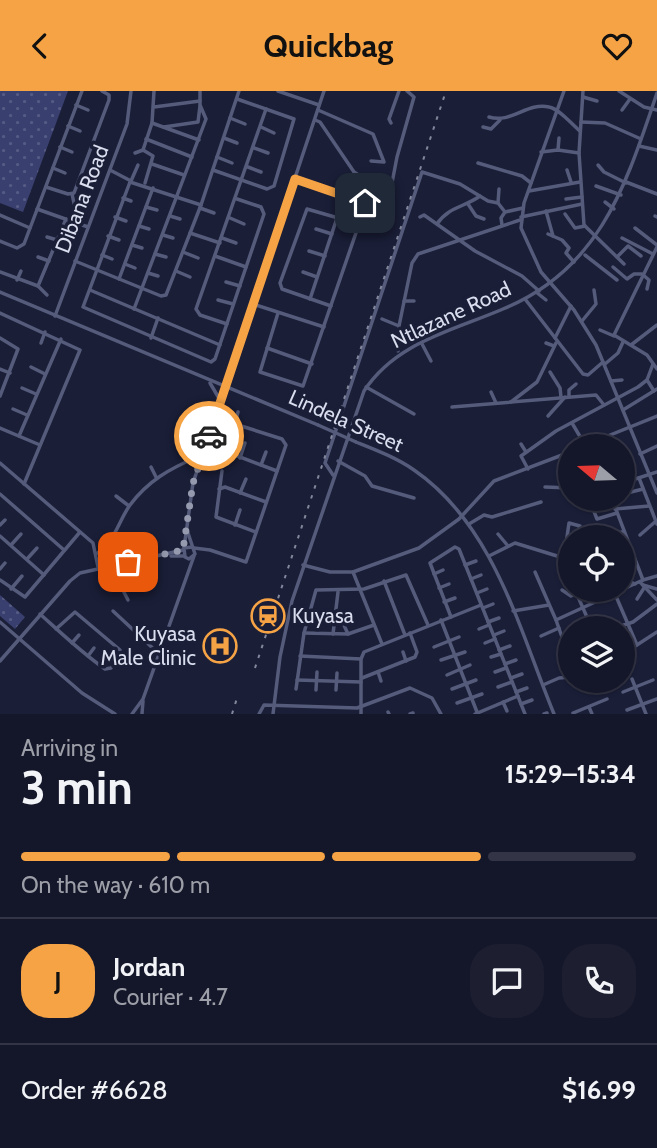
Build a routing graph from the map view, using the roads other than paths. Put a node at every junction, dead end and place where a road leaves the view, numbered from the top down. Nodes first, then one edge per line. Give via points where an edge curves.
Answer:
1 (82, 91) edge
2 (103, 91) edge
3 (131, 91) edge
4 (154, 91) edge
5 (200, 91) edge
6 (239, 91) edge
7 (278, 91) edge
8 (324, 91) edge
9 (399, 91) edge
10 (407, 91) edge
11 (564, 91) edge
12 (583, 91) edge
13 (619, 91) edge
14 (294, 94) edge
15 (657, 94) edge
16 (628, 95) edge
17 (583, 97) junction
18 (237, 99) junction
19 (597, 101) dead end
20 (200, 103) junction
21 (76, 105) junction
22 (154, 107) junction
23 (318, 108) junction
24 (266, 109) junction
25 (88, 110) dead end
26 (622, 110) dead end
27 (654, 110) edge
28 (557, 111) junction
29 (489, 117) dead end
30 (230, 118) junction
31 (314, 120) junction
32 (500, 120) junction
33 (581, 122) junction
34 (152, 123) junction
35 (391, 123) dead end
36 (245, 124) dead end
37 (68, 126) junction
38 (164, 127) junction
39 (261, 127) junction
40 (483, 127) dead end
41 (80, 131) dead end
42 (580, 131) junction
43 (274, 133) dead end
44 (224, 138) junction
45 (559, 138) dead end
46 (146, 139) junction
47 (199, 139) junction
48 (641, 139) junction
49 (237, 143) dead end
50 (639, 146) junction
51 (60, 147) junction
52 (254, 148) junction
53 (558, 149) junction
54 (143, 150) junction
55 (657, 150) edge
56 (72, 152) dead end
57 (541, 152) junction
58 (135, 153) dead end
59 (268, 153) dead end
60 (579, 153) junction
61 (192, 157) junction
62 (217, 157) junction
63 (371, 161) dead end
64 (232, 163) dead end
65 (478, 163) dead end
66 (152, 164) junction
67 (138, 165) dead end
68 (598, 165) dead end
69 (247, 167) junction
70 (53, 168) junction
71 (110, 170) junction
72 (213, 170) junction
73 (567, 170) dead end
74 (261, 172) dead end
75 (65, 173) dead end
76 (184, 175) junction
77 (295, 179) junction
78 (131, 181) junction
79 (243, 181) junction
80 (571, 182) junction
81 (580, 182) junction
82 (626, 182) junction
83 (531, 183) junction
84 (144, 184) junction
85 (596, 186) dead end
86 (46, 187) junction
87 (153, 188) junction
88 (499, 189) dead end
89 (528, 191) junction
90 (72, 194) junction
91 (657, 194) edge
92 (621, 195) junction
93 (177, 196) junction
94 (390, 196) junction
95 (480, 196) junction
96 (582, 197) junction
97 (123, 198) junction
98 (237, 199) junction
99 (566, 199) dead end
100 (131, 201) dead end
101 (605, 202) dead end
102 (498, 203) junction
103 (366, 204) junction
104 (468, 204) junction
105 (582, 204) junction
106 (146, 207) junction
107 (200, 207) junction
108 (75, 208) dead end
109 (523, 208) junction
110 (37, 209) junction
111 (614, 209) junction
112 (157, 210) dead end
113 (546, 211) junction
114 (505, 212) junction
115 (214, 213) dead end
116 (565, 214) dead end
117 (0, 215) edge
118 (170, 216) junction
119 (115, 217) junction
120 (338, 217) junction
121 (421, 217) dead end
122 (230, 218) junction
123 (520, 218) junction
124 (66, 219) junction
125 (180, 219) dead end
126 (484, 219) dead end
127 (126, 221) dead end
128 (244, 224) dead end
129 (359, 224) junction
130 (437, 224) junction
131 (502, 225) junction
132 (139, 226) junction
133 (585, 226) junction
134 (88, 227) junction
135 (30, 228) junction
136 (635, 228) dead end
137 (149, 229) dead end
138 (316, 229) dead end
139 (190, 233) junction
140 (163, 235) junction
141 (332, 235) junction
142 (108, 236) junction
143 (47, 237) dead end
144 (173, 238) dead end
145 (222, 238) junction
146 (595, 238) junction
147 (622, 238) dead end
148 (57, 240) junction
149 (119, 240) dead end
150 (457, 240) junction
151 (0, 241) edge
152 (220, 243) junction
153 (236, 243) dead end
154 (132, 245) junction
155 (657, 246) edge
156 (142, 249) dead end
157 (309, 251) dead end
158 (183, 252) junction
159 (155, 254) junction
160 (653, 254) junction
161 (102, 255) junction
162 (585, 255) dead end
163 (215, 256) junction
164 (325, 256) junction
165 (640, 256) dead end
166 (38, 257) dead end
167 (166, 257) dead end
168 (617, 257) junction
169 (198, 258) dead end
170 (111, 259) dead end
171 (49, 261) junction
172 (75, 261) junction
173 (574, 262) junction
174 (125, 264) junction
175 (624, 264) dead end
176 (246, 267) junction
177 (613, 267) dead end
178 (135, 268) dead end
179 (97, 270) junction
180 (21, 271) dead end
181 (176, 271) junction
182 (0, 272) edge
183 (303, 272) dead end
184 (148, 273) junction
185 (642, 274) junction
186 (158, 277) dead end
187 (190, 277) dead end
188 (318, 277) junction
189 (17, 279) junction
190 (119, 279) junction
191 (617, 280) dead end
192 (226, 282) dead end
193 (549, 283) junction
194 (38, 286) junction
195 (240, 286) junction
196 (142, 289) junction
197 (647, 289) dead end
198 (89, 290) junction
199 (594, 290) dead end
200 (0, 292) edge
201 (537, 292) junction
202 (47, 295) dead end
203 (310, 299) junction
204 (525, 299) junction
205 (218, 300) dead end
206 (546, 300) dead end
207 (397, 301) dead end
208 (414, 301) dead end
209 (404, 302) junction
210 (253, 304) junction
211 (233, 305) junction
212 (331, 306) junction
213 (570, 306) junction
214 (134, 309) junction
215 (0, 313) edge
216 (278, 313) junction
217 (55, 316) junction
218 (158, 319) junction
219 (382, 319) dead end
220 (581, 321) junction
221 (227, 324) junction
222 (657, 325) edge
223 (400, 326) junction
224 (324, 328) junction
225 (600, 330) dead end
226 (45, 332) junction
227 (614, 336) junction
228 (0, 338) edge
229 (150, 338) junction
230 (61, 339) junction
231 (421, 342) junction
232 (555, 342) junction
233 (624, 342) junction
234 (41, 343) dead end
235 (546, 343) dead end
236 (220, 345) junction
237 (631, 345) junction
238 (267, 348) junction
239 (398, 351) dead end
240 (431, 361) dead end
241 (604, 363) junction
242 (312, 364) junction
243 (653, 364) junction
244 (31, 367) dead end
245 (0, 369) edge
246 (657, 369) edge
247 (550, 372) dead end
248 (10, 373) junction
249 (46, 374) junction
250 (622, 380) dead end
251 (646, 380) junction
252 (208, 381) junction
253 (611, 381) junction
254 (576, 384) dead end
255 (366, 387) junction
256 (22, 388) dead end
257 (225, 388) junction
258 (655, 390) edge
259 (491, 392) dead end
260 (0, 395) edge
261 (37, 395) junction
262 (565, 397) junction
263 (618, 399) junction
264 (220, 402) junction
265 (496, 403) junction
266 (510, 403) junction
267 (604, 405) junction
268 (452, 407) dead end
269 (13, 409) dead end
270 (622, 410) junction
271 (238, 412) dead end
272 (414, 414) dead end
273 (28, 416) junction
274 (548, 416) dead end
275 (657, 416) edge
276 (572, 423) junction
277 (235, 424) junction
278 (630, 427) junction
279 (0, 428) edge
280 (580, 434) edge
281 (613, 434) edge
282 (19, 436) junction
283 (245, 443) dead end
284 (521, 444) dead end
285 (40, 445) junction
286 (657, 446) edge
287 (265, 452) dead end
288 (526, 452) junction
289 (640, 454) junction
290 (197, 457) dead end
291 (558, 457) edge
292 (240, 458) junction
293 (338, 461) junction
294 (0, 463) edge
295 (261, 465) junction
296 (152, 467) dead end
297 (528, 469) junction
298 (222, 471) dead end
299 (277, 471) junction
300 (657, 472) edge
301 (333, 475) junction
302 (650, 475) junction
303 (156, 477) junction
304 (639, 478) junction
305 (246, 479) dead end
306 (635, 479) edge
307 (23, 484) junction
308 (545, 487) dead end
309 (558, 488) edge
310 (643, 489) junction
311 (218, 490) junction
312 (635, 491) edge
313 (240, 493) junction
314 (657, 493) edge
315 (0, 494) edge
316 (116, 496) dead end
317 (414, 498) dead end
318 (266, 502) junction
319 (541, 502) dead end
320 (129, 506) junction
321 (649, 506) junction
322 (635, 508) edge
323 (240, 510) dead end
324 (594, 511) edge
325 (616, 511) joint
326 (462, 516) junction
327 (5, 520) dead end
328 (656, 522) edge
329 (468, 524) junction
330 (0, 525) edge
331 (235, 525) junction
332 (620, 525) edge
333 (187, 528) junction
334 (80, 532) junction
335 (256, 532) junction
336 (21, 534) dead end
337 (498, 534) dead end
338 (640, 535) dead end
339 (0, 536) edge
340 (11, 545) junction
341 (508, 546) junction
342 (193, 547) junction
343 (37, 548) dead end
344 (183, 549) junction
345 (65, 550) junction
346 (203, 550) junction
347 (96, 554) junction
348 (169, 555) junction
349 (194, 555) junction
350 (489, 556) junction
351 (558, 556) edge
352 (184, 557) junction
353 (27, 559) junction
354 (475, 561) dead end
355 (635, 562) edge
356 (5, 563) dead end
357 (110, 565) junction
358 (303, 565) junction
359 (465, 565) junction
360 (98, 567) junction
361 (0, 569) edge
362 (443, 570) dead end
363 (353, 572) junction
364 (536, 572) dead end
365 (185, 573) junction
366 (434, 574) junction
367 (44, 575) junction
368 (481, 575) dead end
369 (22, 576) dead end
370 (657, 576) edge
371 (471, 579) junction
372 (0, 580) edge
373 (384, 581) junction
374 (635, 582) edge
375 (449, 584) dead end
376 (641, 584) junction
377 (635, 586) edge
378 (439, 588) junction
379 (11, 589) junction
380 (487, 589) dead end
381 (657, 589) edge
382 (360, 590) junction
383 (338, 591) junction
384 (477, 593) junction
385 (455, 598) dead end
386 (637, 599) dead end
387 (128, 600) dead end
388 (444, 602) junction
389 (579, 602) edge
390 (599, 602) edge
391 (657, 602) edge
392 (493, 604) dead end
393 (549, 605) junction
394 (482, 606) junction
395 (583, 610) junction
396 (114, 611) dead end
397 (513, 611) junction
398 (40, 614) junction
399 (587, 616) edge
400 (335, 617) junction
401 (450, 617) junction
402 (499, 618) dead end
403 (635, 618) edge
404 (556, 620) junction
405 (441, 621) junction
406 (0, 622) edge
407 (489, 623) junction
408 (374, 625) junction
409 (428, 625) junction
410 (558, 625) edge
411 (558, 628) edge
412 (56, 629) junction
413 (479, 629) dead end
414 (504, 631) dead end
415 (657, 632) edge
416 (304, 633) junction
417 (333, 634) junction
418 (348, 634) junction
419 (407, 634) junction
420 (79, 635) dead end
421 (541, 636) dead end
422 (459, 637) dead end
423 (494, 637) junction
424 (19, 638) junction
425 (449, 641) junction
426 (635, 641) edge
427 (72, 643) junction
428 (485, 643) dead end
429 (382, 644) junction
430 (637, 645) joint
431 (510, 646) dead end
432 (435, 647) dead end
433 (94, 648) dead end
434 (322, 648) dead end
435 (342, 649) dead end
436 (403, 652) dead end
437 (465, 652) dead end
438 (500, 652) junction
439 (158, 653) junction
440 (454, 655) junction
441 (88, 656) junction
442 (300, 656) junction
443 (491, 657) dead end
444 (321, 658) junction
445 (342, 658) junction
446 (361, 659) junction
447 (441, 660) dead end
448 (516, 660) dead end
449 (0, 661) edge
450 (406, 661) junction
451 (470, 665) dead end
452 (506, 666) junction
453 (460, 670) junction
454 (378, 672) junction
455 (495, 672) dead end
456 (317, 673) dead end
457 (337, 673) dead end
458 (522, 674) dead end
459 (447, 675) dead end
460 (558, 678) edge
461 (296, 680) junction
462 (362, 680) junction
463 (476, 680) dead end
464 (512, 680) junction
465 (653, 680) dead end
466 (316, 681) junction
467 (381, 681) dead end
468 (337, 682) junction
469 (466, 684) junction
470 (543, 685) junction
471 (498, 687) dead end
472 (635, 687) joint
473 (527, 688) dead end
474 (296, 689) dead end
475 (452, 689) dead end
476 (316, 690) dead end
477 (336, 690) dead end
478 (482, 694) dead end
479 (517, 694) junction
480 (472, 698) junction
481 (143, 699) junction
482 (607, 699) dead end
483 (657, 699) edge
484 (532, 700) dead end
485 (503, 702) junction
486 (457, 703) dead end
487 (521, 704) junction
488 (642, 704) junction
489 (274, 705) junction
490 (361, 706) junction
491 (589, 706) junction
492 (489, 708) junction
493 (627, 710) dead end
494 (507, 711) dead end
495 (260, 712) edge
496 (133, 713) edge
497 (476, 713) edge
498 (573, 713) edge
499 (116, 714) edge
500 (141, 714) edge
501 (273, 714) edge
502 (361, 714) edge
503 (441, 714) edge
504 (491, 714) edge
505 (525, 714) edge
506 (554, 714) edge
507 (592, 714) edge
508 (646, 714) edge

1 - 21 street
2 - 90 street via 109,100
3 - 71 street, Dibana Road via 127,124
4 - 22 street
5 - 20 street
6 - 18 street
7 - 14 street
8 - 23 street
9 - 35 street
10 - 94 street via 414,97
11 - 28 street
12 - 17 street
13 - 16 street
14 - 23 street
15 - 27 street, Ntlazane Road
16 - 26 street
16 - 27 street
17 - 19 street
17 - 33 street
18 - 24 street
18 - 30 street
20 - 22 street
20 - 38 street via 198,122
20 - 47 street via 206,117
21 - 25 street
21 - 37 street
22 - 34 street
23 - 31 street
23 - 63 street via 373,134 384,162
24 - 39 street
24 - 79 street via 294,120 282,160 271,188
27 - 48 street, Ntlazane Road
28 - 32 street via 546,106
28 - 42 street
28 - 57 street
29 - 32 street
30 - 36 street
30 - 44 street
31 - 77 street
31 - 94 street via 320,122 354,172
32 - 40 street via 491,129
33 - 42 street
33 - 48 street via 605,123
34 - 38 street
34 - 46 street
37 - 41 street
37 - 51 street
38 - 47 street
39 - 43 street
39 - 52 street
42 - 60 street
44 - 49 street
44 - 62 street
45 - 53 street
46 - 54 street
46 - 61 street
47 - 61 street
48 - 50 street, Ntlazane Road
50 - 55 street
50 - 82 street, Ntlazane Road
51 - 56 street
51 - 70 street
52 - 59 street
52 - 69 street
53 - 57 street
53 - 60 street
54 - 58 street
54 - 66 street via 153,156
57 - 83 street
60 - 81 street
61 - 76 street
62 - 64 street
62 - 72 street
65 - 83 street
66 - 76 street
66 - 84 street
67 - 78 street
68 - 82 street
69 - 74 street
69 - 79 street
70 - 75 street
70 - 86 street
71 - 78 street
71 - 134 street, Dibana Road
72 - 79 street
72 - 107 street
73 - 80 street
76 - 93 street
77 - 103 street
77 - 210 street
78 - 84 street
78 - 97 street
79 - 98 street
80 - 81 street
80 - 89 street
81 - 96 street
82 - 91 street
82 - 92 street, Ntlazane Road
83 - 89 street
84 - 87 street
85 - 92 street
86 - 90 street
86 - 110 street
87 - 93 street
87 - 106 street
88 - 102 street
89 - 109 street
90 - 108 street
92 - 111 street, Ntlazane Road
93 - 107 street
93 - 118 street
94 - 103 street via 387,209
95 - 102 street
95 - 104 street
95 - 301 street via 422,172 326,463
96 - 99 street
96 - 105 street
97 - 100 street
97 - 119 street
98 - 122 street
98 - 176 street via 264,211
101 - 111 street
102 - 114 street
103 - 129 street
104 - 126 street
104 - 130 street via 447,211
105 - 113 street
105 - 133 street
106 - 112 street
106 - 132 street
107 - 115 street
107 - 139 street
109 - 114 street
109 - 123 street
110 - 124 street
110 - 135 street
111 - 146 street, Ntlazane Road
113 - 123 street
113 - 173 street via 551,235 566,243 566,253
114 - 131 street
116 - 133 street via 575,228
117 - 135 street
118 - 125 street
118 - 140 street
119 - 127 street
119 - 142 street
120 - 129 street
120 - 141 street
120 - 203 street via 304,211 279,285
121 - 130 street
122 - 128 street
122 - 145 street
123 - 131 street
123 - 193 street via 532,255
124 - 134 street
124 - 148 street
129 - 212 street
130 - 150 street
131 - 150 street
132 - 137 street
132 - 154 street
133 - 146 street
134 - 172 street, Dibana Road
135 - 151 street via 21,248
136 - 155 street
138 - 141 street
139 - 152 street
139 - 158 street
140 - 144 street
140 - 159 street
141 - 164 street
142 - 149 street
142 - 161 street
143 - 148 street
145 - 152 street
145 - 153 street
146 - 168 street
146 - 173 street, Ntlazane Road
147 - 160 street
148 - 171 street
150 - 201 street via 514,270
150 - 209 street via 414,257
152 - 163 street
154 - 156 street
154 - 174 street
155 - 160 street
157 - 164 street
158 - 169 street
158 - 181 street
159 - 167 street
159 - 184 street
160 - 185 street
161 - 170 street
161 - 179 street
162 - 191 street
163 - 176 street
163 - 221 street via 196,311
164 - 188 street
165 - 168 street via 627,247
166 - 171 street
168 - 175 street
171 - 194 street
172 - 179 street
172 - 217 street, Dibana Road
173 - 193 street, Ntlazane Road
174 - 178 street
174 - 190 street
176 - 195 street
177 - 185 street via 627,279
179 - 190 street
179 - 198 street
180 - 189 street
181 - 187 street
181 - 196 street via 164,296
182 - 189 street
183 - 188 street
184 - 186 street
184 - 196 street
185 - 197 street via 649,280
185 - 227 street
188 - 203 street
189 - 194 street
190 - 196 street
192 - 195 street
193 - 201 street, Ntlazane Road
193 - 213 street
194 - 202 street
195 - 211 street
196 - 214 street
198 - 214 street
198 - 229 street via 86,310
199 - 220 street via 596,304
200 - 217 street, Lindela Street
201 - 204 street, Ntlazane Road
201 - 206 street
203 - 212 street
204 - 231 street, Ntlazane Road
204 - 232 street
205 - 211 street
207 - 209 street
208 - 209 street
209 - 223 street
210 - 216 street
210 - 257 street
211 - 221 street
212 - 224 street
213 - 220 street
213 - 232 street
214 - 218 street
215 - 226 street
216 - 224 street
216 - 238 street
217 - 252 street, Lindela Street
218 - 229 street
218 - 236 street
219 - 223 street
220 - 241 street
221 - 236 street
222 - 237 street
223 - 239 street
224 - 242 street
225 - 227 street
226 - 230 street
226 - 234 street
227 - 233 street
228 - 248 street via 18,349
229 - 236 street via 209,362 214,361
230 - 249 street
230 - 285 street via 78,346 80,352
231 - 240 street
231 - 255 street, Ntlazane Road via 392,358
232 - 235 street
232 - 241 street via 585,375
232 - 266 street via 537,382
233 - 237 street
233 - 241 street
237 - 243 street
238 - 242 street
238 - 242 street via 259,370 262,375 299,387
241 - 253 street
243 - 246 street
243 - 251 street
244 - 249 street
245 - 248 street
247 - 262 street
248 - 260 street
249 - 261 street
250 - 253 street
251 - 258 street
251 - 263 street
252 - 257 street, Lindela Street
252 - 264 street
253 - 263 street
254 - 262 street
255 - 272 street
255 - 293 street, Ntlazane Road
256 - 261 street
257 - 264 street
257 - 326 street, Lindela Street, bridge via 416,471
258 - 270 street
259 - 265 street
261 - 273 street
262 - 266 street
262 - 267 street via 597,395
262 - 274 street
263 - 267 street
263 - 270 street
264 - 333 street via 193,483
265 - 266 street
265 - 268 street
267 - 276 street
269 - 273 street
270 - 278 street
271 - 277 street
273 - 282 street
275 - 278 street
276 - 280 street
276 - 288 street
277 - 292 street via 227,452
277 - 299 street via 285,440
278 - 281 street
278 - 289 street
279 - 282 street
282 - 285 street
283 - 292 street
284 - 288 street
285 - 307 street
286 - 289 street
287 - 295 street
288 - 297 street via 521,456
289 - 302 street
290 - 303 street
291 - 297 street
292 - 295 street
293 - 301 street, Ntlazane Road
293 - 317 street via 365,476 372,486
294 - 307 street
295 - 299 street
296 - 303 street
297 - 326 street via 491,483
298 - 311 street
299 - 318 street
300 - 302 street
301 - 358 street, Ntlazane Road
302 - 304 street
302 - 314 street
303 - 320 street
304 - 306 street
304 - 310 street
305 - 313 street
307 - 334 street
308 - 309 street
310 - 312 street
310 - 321 street
311 - 313 street
311 - 331 street via 216,517
313 - 318 street
315 - 345 street
316 - 320 street
318 - 335 street
319 - 329 street via 492,517 484,515
320 - 347 street via 108,545
321 - 322 street
321 - 328 street
323 - 331 street
324 - 325 street via 597,519
325 - 332 street
326 - 329 street, Lindela Street
326 - 363 street via 429,543
327 - 330 street
328 - 338 street
329 - 350 street, Lindela Street
331 - 335 street
333 - 342 street
333 - 344 street
334 - 345 street
334 - 347 street via 93,543
335 - 346 street via 246,562
336 - 340 street
337 - 341 street
339 - 340 street
340 - 353 street
341 - 350 street
341 - 351 street via 515,543
342 - 344 street
342 - 346 street
342 - 349 street
343 - 353 street
344 - 348 street
344 - 352 street
345 - 367 street
346 - 349 street
347 - 360 street
348 - 352 street
348 - 357 street
349 - 352 street
349 - 365 street
350 - 397 street, Lindela Street
352 - 365 street
353 - 367 street
354 - 359 street
355 - 376 street
356 - 361 street
357 - 360 street
357 - 387 street
358 - 363 street
358 - 489 street, Ntlazane Road via 283,641
359 - 366 street via 459,549 452,547 430,561
359 - 371 street
360 - 398 street via 69,581
362 - 366 street
363 - 382 street
364 - 393 street
365 - 439 street
366 - 378 street
367 - 379 street via 24,597
368 - 371 street
369 - 379 street
370 - 376 street
371 - 384 street
372 - 379 street
373 - 382 street
373 - 409 street via 407,575
373 - 419 street
374 - 376 street
375 - 378 street
376 - 377 street
376 - 381 street
376 - 386 street
376 - 391 street
378 - 388 street
380 - 384 street
382 - 383 street
382 - 408 street
383 - 400 street
383 - 416 street via 316,590
384 - 394 street
385 - 388 street
388 - 401 street
389 - 395 street
390 - 395 street
391 - 403 street
392 - 394 street
393 - 397 street
393 - 404 street
394 - 401 street
394 - 407 street
395 - 399 street
395 - 404 street
396 - 439 street
397 - 470 street, Lindela Street
398 - 412 street
398 - 424 street
400 - 417 street
400 - 418 street
401 - 405 street
402 - 407 street
404 - 410 street
405 - 409 street
405 - 425 street
406 - 424 street
407 - 413 street
407 - 423 street
408 - 418 street
408 - 429 street
409 - 419 street
411 - 421 street
412 - 427 street
412 - 441 street via 75,612 122,653 106,670
414 - 423 street
415 - 430 street
416 - 417 street
416 - 442 street
417 - 418 street
419 - 429 street
419 - 450 street via 417,653
420 - 427 street
422 - 425 street
423 - 428 street
423 - 438 street
424 - 449 street
424 - 499 street via 82,693
425 - 432 street
425 - 440 street
426 - 430 street
427 - 441 street
429 - 446 street via 364,652
431 - 438 street
433 - 441 street
434 - 444 street
435 - 445 street
436 - 450 street
437 - 440 street
438 - 443 street
438 - 452 street
439 - 481 street
440 - 447 street
440 - 453 street
442 - 444 street
442 - 461 street
444 - 445 street
445 - 446 street
446 - 462 street
448 - 452 street
450 - 454 street
451 - 453 street
452 - 455 street
452 - 464 street
453 - 459 street
453 - 469 street
454 - 462 street
454 - 467 street
456 - 466 street
457 - 468 street
458 - 464 street
460 - 470 street
461 - 466 street
461 - 474 street
462 - 468 street
462 - 490 street
463 - 469 street
464 - 471 street
464 - 479 street
465 - 472 street
466 - 468 street
466 - 476 street
468 - 477 street
469 - 475 street
469 - 480 street
470 - 506 street, Lindela Street
472 - 488 street
473 - 479 street
478 - 480 street
479 - 485 street
479 - 487 street
480 - 486 street
480 - 497 street
481 - 496 street
481 - 500 street
482 - 491 street
483 - 488 street
484 - 487 street
485 - 492 street
485 - 494 street
487 - 505 street
488 - 493 street
488 - 508 street
489 - 490 street
489 - 495 street via 263,705
489 - 501 street, Ntlazane Road
490 - 502 street
490 - 503 street via 410,688 432,698
491 - 498 street
491 - 507 street
492 - 497 street
492 - 504 street
496 - 500 street

